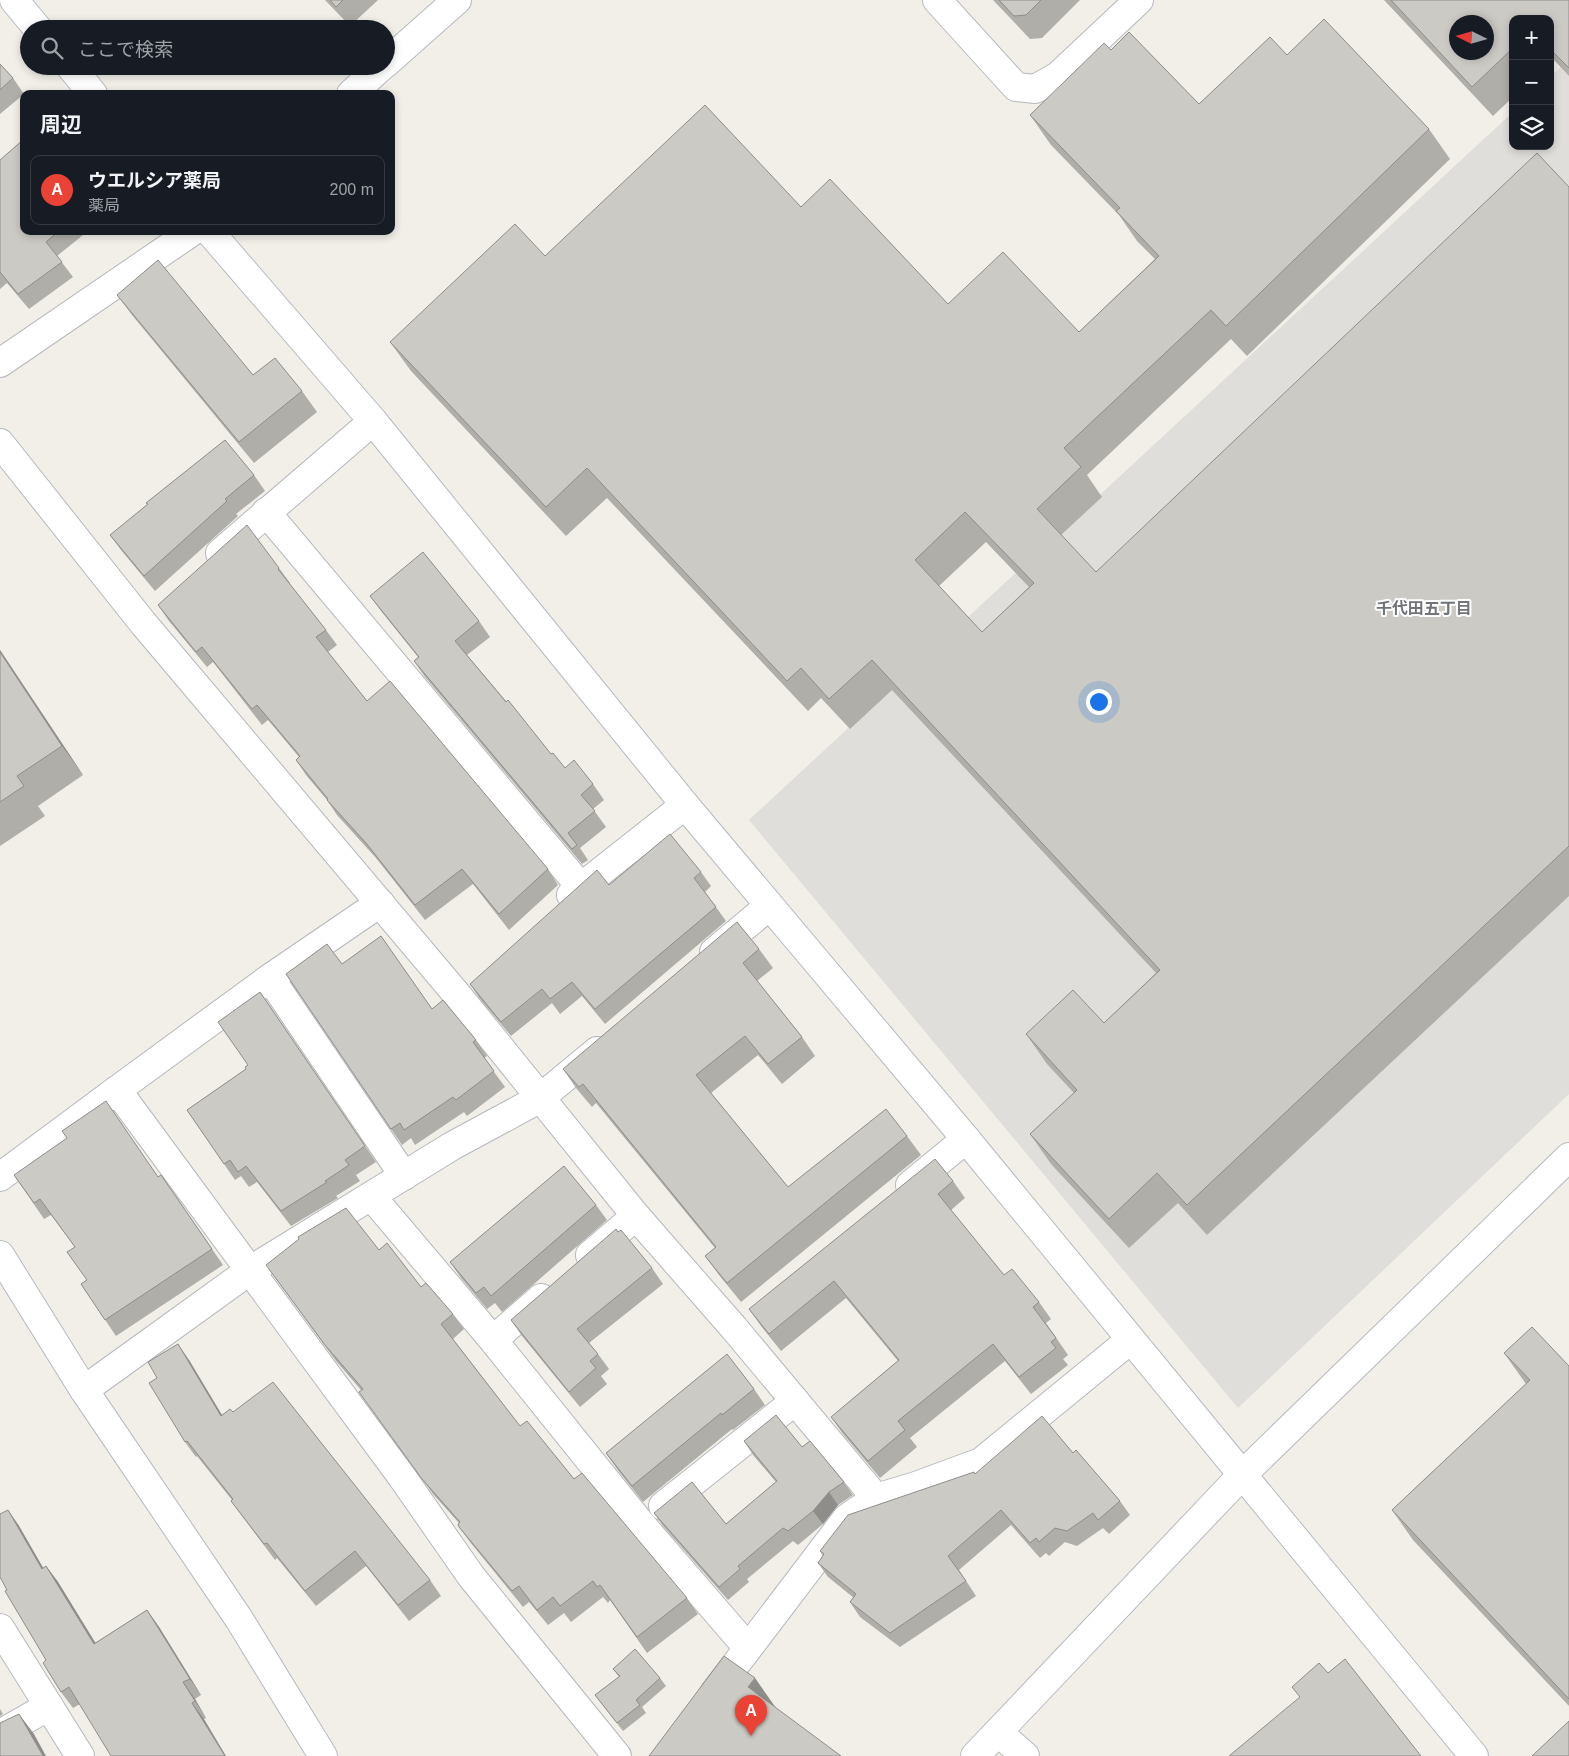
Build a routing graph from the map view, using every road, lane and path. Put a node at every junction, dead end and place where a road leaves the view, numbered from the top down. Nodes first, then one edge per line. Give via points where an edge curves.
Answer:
1 (14, 0) edge
2 (457, 0) edge
3 (937, 0) edge
4 (1139, 0) edge
5 (31, 20) edge
6 (395, 55) edge
7 (77, 75) edge
8 (372, 75) edge
9 (90, 90) edge
10 (355, 90) edge
11 (187, 235) edge
12 (212, 235) edge
13 (0, 363) edge
14 (373, 421) junction
15 (0, 443) edge
16 (266, 512) junction
17 (201, 570) edge
18 (164, 603) edge
19 (143, 623) junction
20 (685, 805) junction
21 (580, 886) junction
22 (380, 903) junction
23 (769, 906) junction
24 (552, 912) edge
25 (692, 970) edge
26 (480, 977) edge
27 (270, 978) junction
28 (459, 997) junction
29 (616, 1034) edge
30 (117, 1090) junction
31 (539, 1099) junction
32 (966, 1139) junction
33 (1569, 1157) edge
34 (404, 1176) junction
35 (0, 1177) edge
36 (372, 1197) junction
37 (889, 1202) edge
38 (636, 1216) junction
39 (0, 1255) edge
40 (249, 1271) junction
41 (757, 1309) edge
42 (734, 1328) junction
43 (493, 1340) junction
44 (1130, 1340) junction
45 (84, 1390) junction
46 (795, 1400) junction
47 (1241, 1476) junction
48 (876, 1498) junction
49 (640, 1524) junction
50 (0, 1628) edge
51 (748, 1648) junction
52 (49, 1706) junction
53 (701, 1710) edge
54 (998, 1732) junction
55 (0, 1734) edge
56 (80, 1756) edge
57 (323, 1756) edge
58 (616, 1756) edge
59 (975, 1756) edge
60 (1025, 1756) edge
61 (1474, 1756) edge

1 - 5 street
2 - 6 street
3 - 4 street via 1016,87 1035,89 1058,76
7 - 9 street
8 - 10 street
11 - 13 street
12 - 14 street
14 - 16 street
14 - 20 street
15 - 19 street
16 - 17 street
16 - 21 street
18 - 19 street
19 - 22 street
20 - 21 street
20 - 23 street
21 - 24 street
22 - 27 street
22 - 28 street
23 - 25 street
23 - 32 street
26 - 28 street
27 - 30 street
27 - 34 street
28 - 31 street
29 - 31 street
30 - 35 street
30 - 40 street
31 - 34 street
31 - 38 street
32 - 37 street
32 - 44 street
33 - 47 street
34 - 36 street
36 - 40 street
36 - 43 street
38 - 42 street
38 - 43 street
39 - 45 street
40 - 45 street
40 - 58 street via 471,1576
41 - 42 street
42 - 46 street
43 - 49 street
44 - 47 street
44 - 48 street via 981,1462
45 - 57 street via 239,1619
46 - 48 street
46 - 49 street
47 - 54 street
47 - 61 street
48 - 51 street via 847,1518
49 - 51 street
50 - 52 street
51 - 53 street
52 - 55 street
52 - 56 street
54 - 59 street
54 - 60 street

